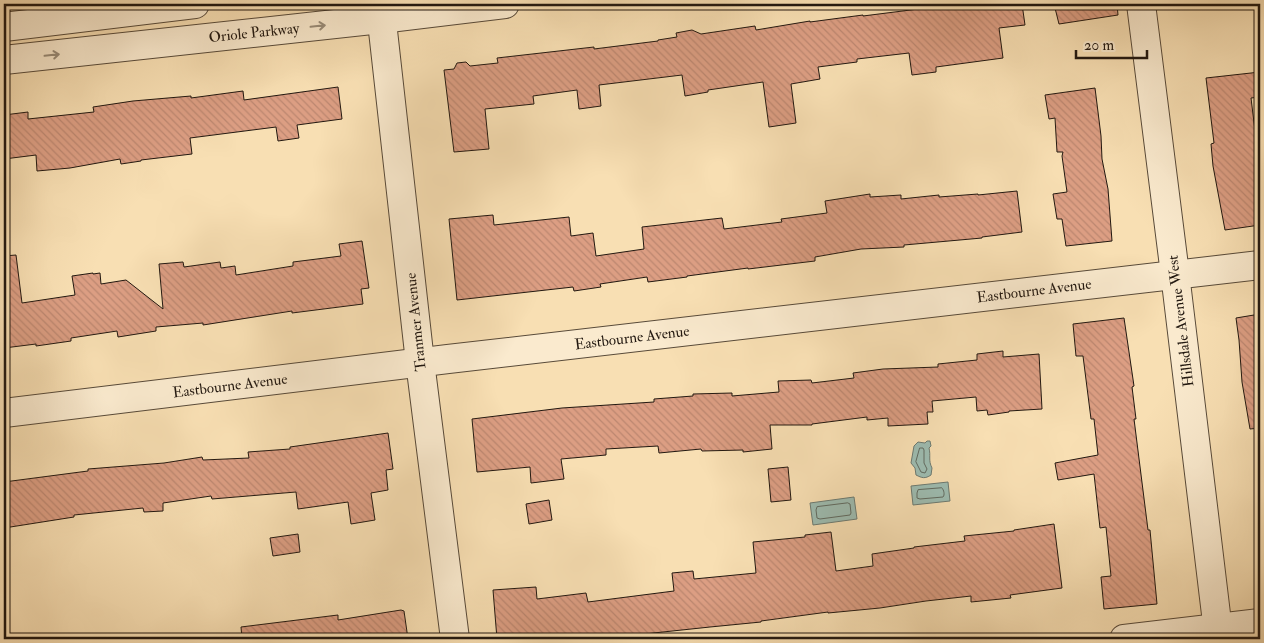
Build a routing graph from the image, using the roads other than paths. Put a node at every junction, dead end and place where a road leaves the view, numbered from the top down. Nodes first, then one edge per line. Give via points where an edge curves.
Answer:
1 (196, 4) edge
2 (505, 4) edge
3 (1141, 4) edge
4 (380, 11) edge
5 (4, 27) edge
6 (4, 60) edge
7 (1260, 265) edge
8 (1175, 274) junction
9 (420, 362) junction
10 (4, 412) edge
11 (1260, 623) edge
12 (1218, 633) edge
13 (455, 639) edge
14 (1124, 639) edge

1 - 5 street
2 - 4 street, Oriole Parkway
3 - 8 street, Hillsdale Avenue West
6 -> 4 street, Oriole Parkway
4 - 9 street, Tranmer Avenue
7 - 8 street, Eastbourne Avenue
8 - 9 street, Eastbourne Avenue
8 - 12 street, Hillsdale Avenue West
9 - 10 street, Eastbourne Avenue
9 - 13 street, Tranmer Avenue
11 - 12 street
12 - 14 street

